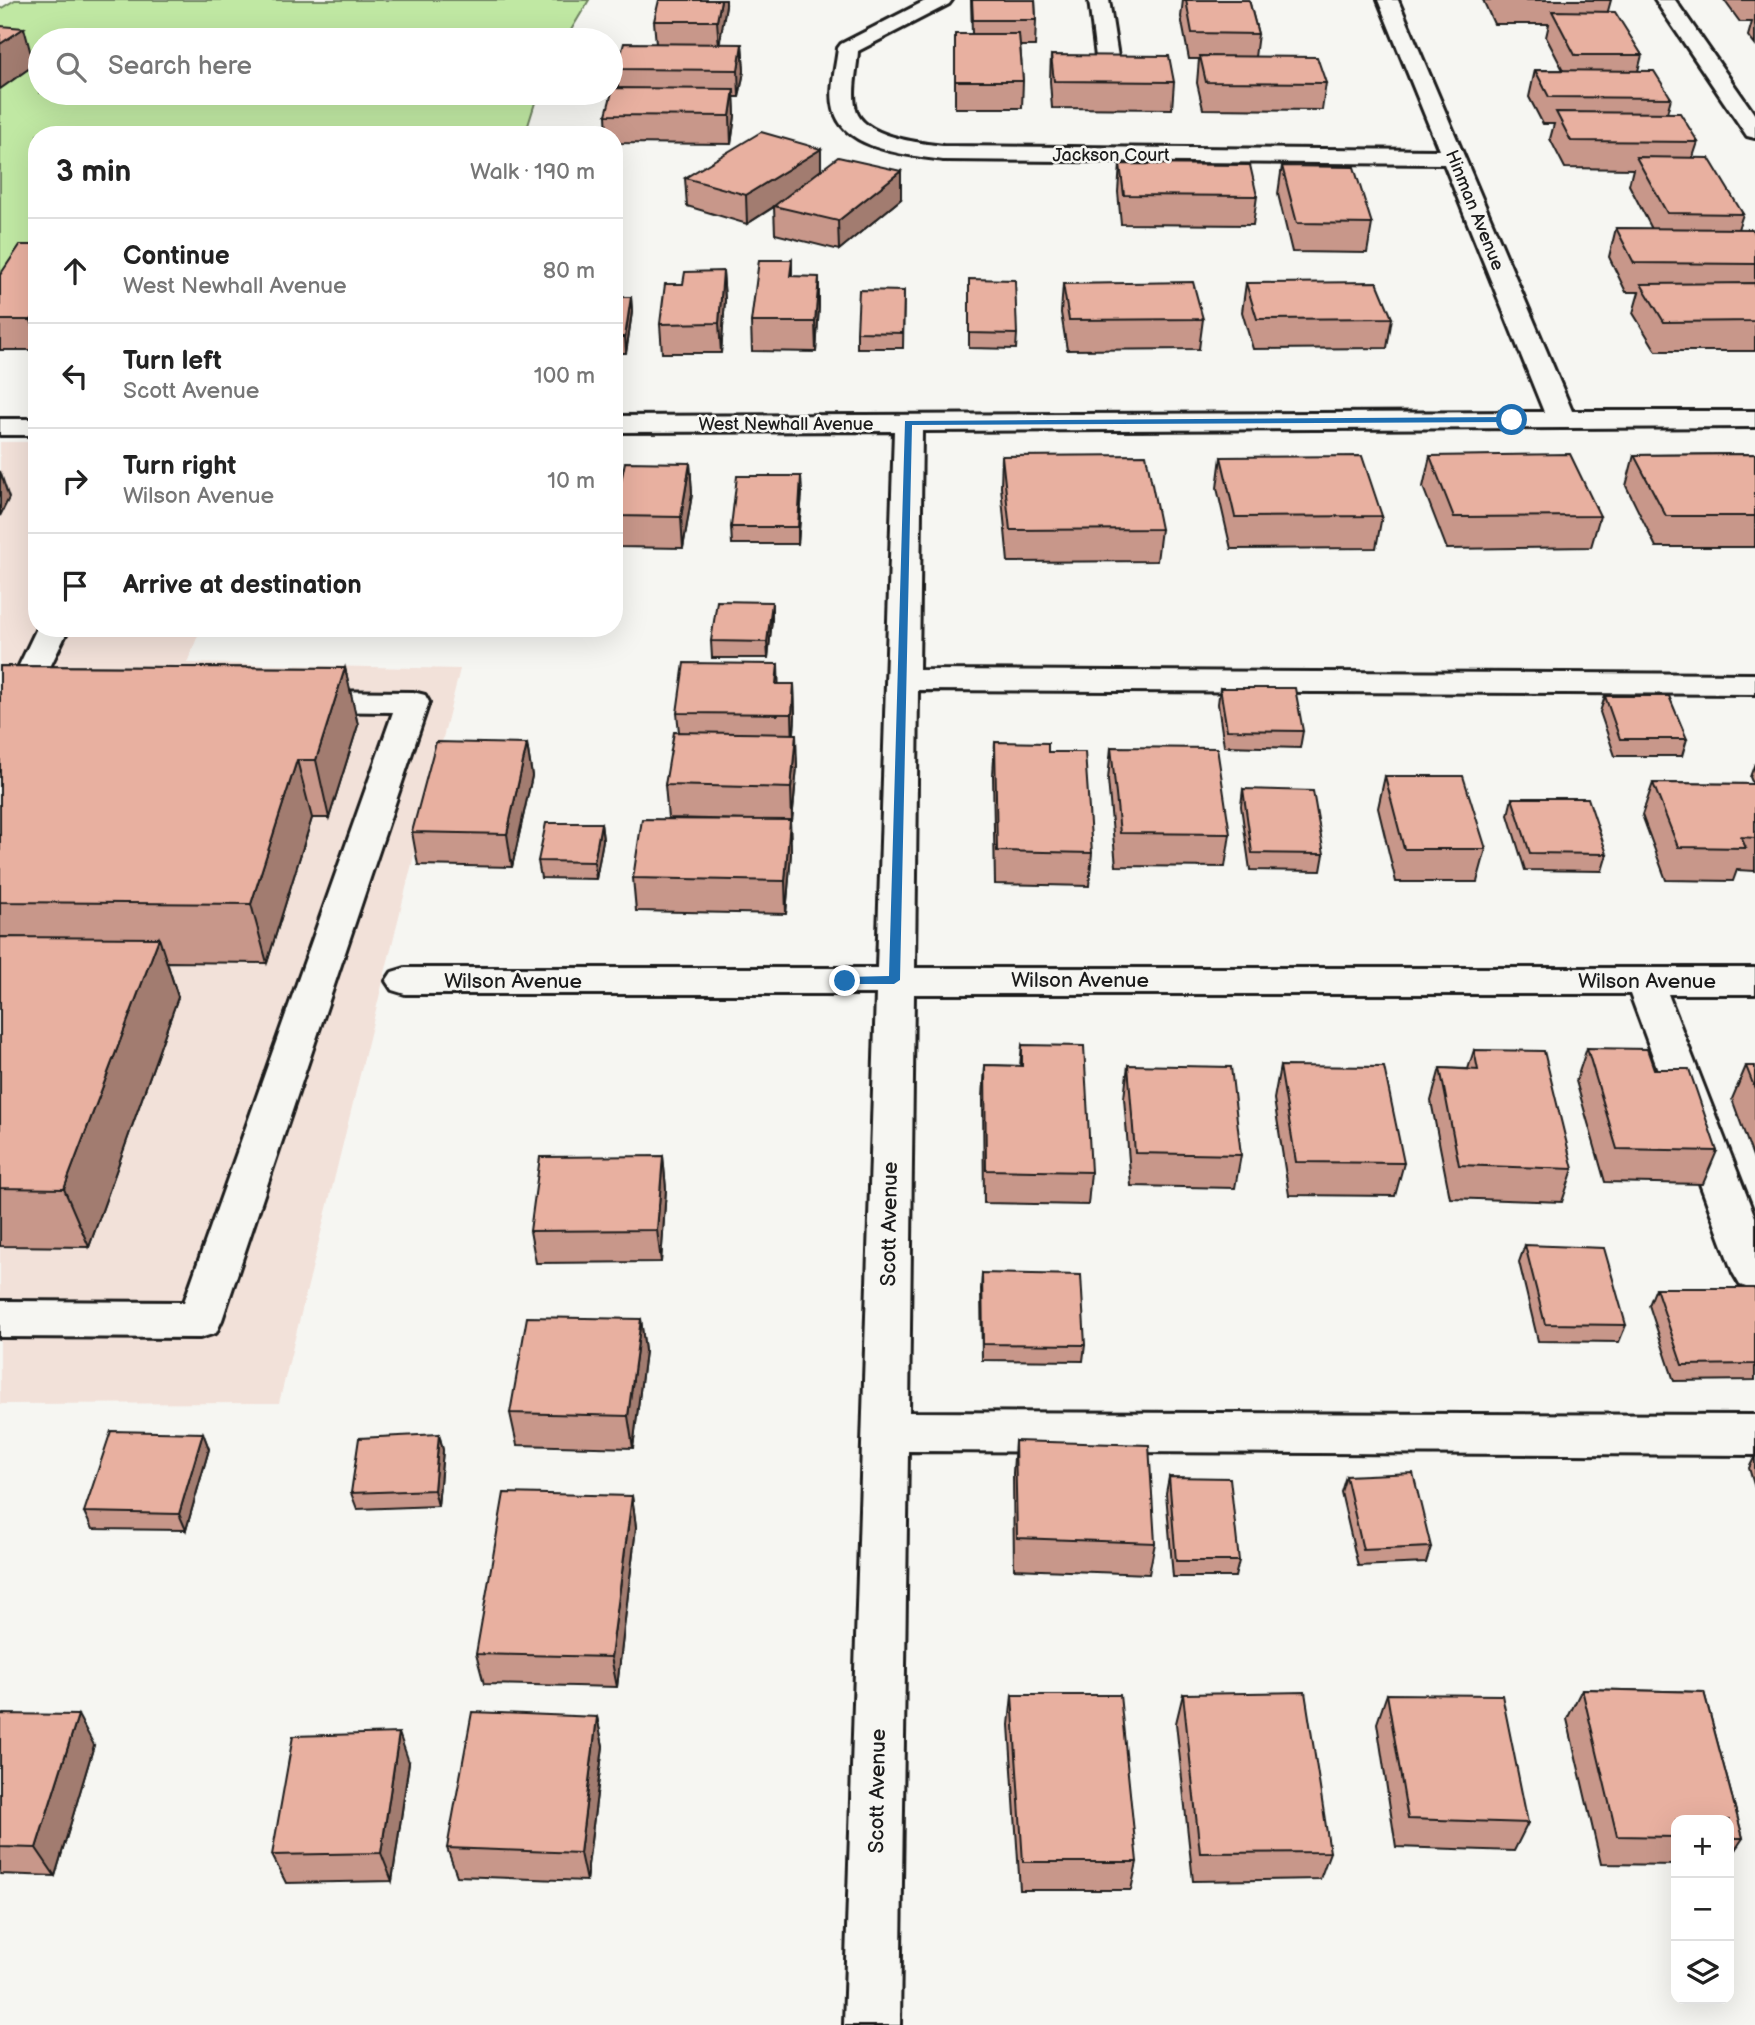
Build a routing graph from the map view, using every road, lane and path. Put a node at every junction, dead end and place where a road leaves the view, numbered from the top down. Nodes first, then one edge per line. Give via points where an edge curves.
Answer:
1 (942, 0) edge
2 (1099, 0) edge
3 (1388, 0) edge
4 (1665, 0) edge
5 (1107, 57) edge
6 (1755, 131) edge
7 (1453, 157) junction
8 (1561, 419) junction
9 (1755, 419) edge
10 (908, 423) junction
11 (623, 425) edge
12 (0, 427) edge
13 (28, 427) edge
14 (48, 637) edge
15 (901, 680) junction
16 (1755, 684) edge
17 (10, 699) edge
18 (60, 700) edge
19 (264, 701) edge
20 (894, 980) junction
21 (405, 981) dead end
22 (1644, 981) junction
23 (1755, 981) edge
24 (1755, 1273) edge
25 (0, 1320) edge
26 (885, 1430) junction
27 (1755, 1435) edge
28 (872, 2025) edge

1 - 7 street, Jackson Court via 848,48 844,101 848,119 864,132 906,147 943,153
2 - 5 street
3 - 7 street, Hinman Avenue
4 - 6 street
7 - 8 street, Hinman Avenue
8 - 9 street, West Newhall Avenue
8 - 10 street, West Newhall Avenue
10 - 11 street, West Newhall Avenue
10 - 15 street, Scott Avenue
12 - 13 street
14 - 17 street
15 - 16 street
15 - 20 street, Scott Avenue
17 - 18 street
19 - 25 street via 413,702 200,1320
20 - 21 street, Wilson Avenue
20 - 22 street, Wilson Avenue
20 - 26 street, Scott Avenue
22 - 23 street, Wilson Avenue
22 - 24 street
26 - 27 street
26 - 28 street, Scott Avenue

